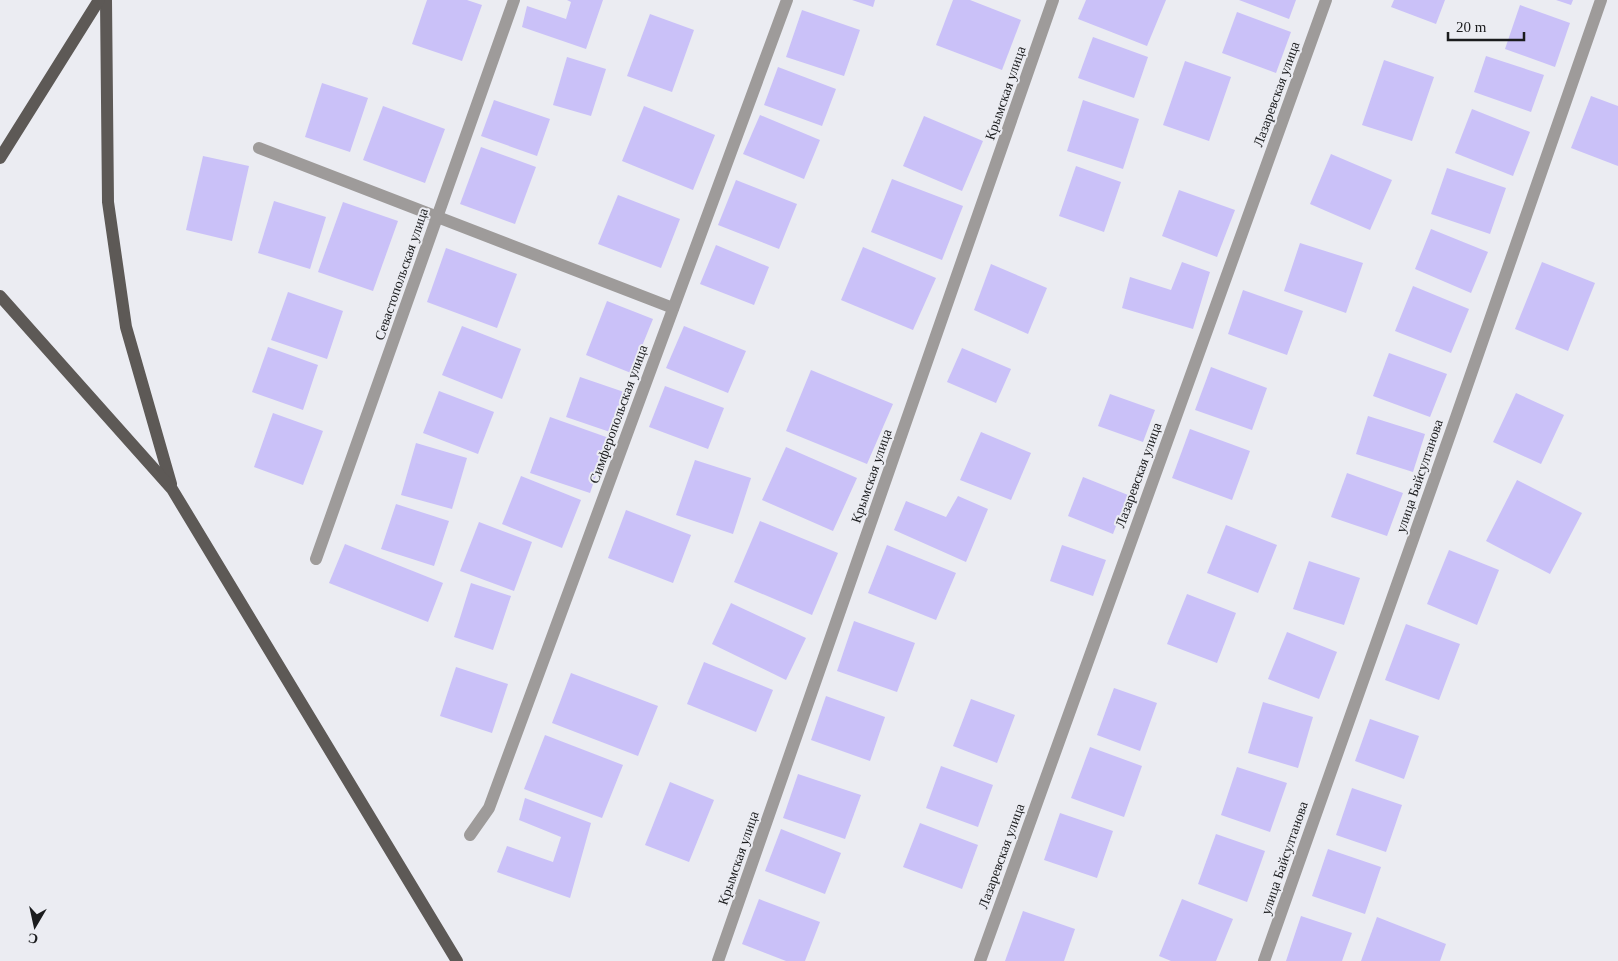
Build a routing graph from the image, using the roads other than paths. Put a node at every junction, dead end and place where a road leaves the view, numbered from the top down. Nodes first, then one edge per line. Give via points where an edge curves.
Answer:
1 (99, 0) edge
2 (106, 0) edge
3 (514, 0) edge
4 (787, 0) edge
5 (1054, 0) edge
6 (1326, 0) edge
7 (1601, 0) edge
8 (259, 148) dead end
9 (0, 158) edge
10 (437, 217) junction
11 (0, 296) edge
12 (673, 308) junction
13 (172, 489) junction
14 (316, 559) dead end
15 (470, 835) dead end
16 (457, 961) edge
17 (718, 961) edge
18 (980, 961) edge
19 (1264, 961) edge

1 - 9 main road
2 - 13 main road via 108,202 126,326
3 - 10 street, Севастопольская улица
4 - 12 street, Симферопольская улица
5 - 17 street, Крымская улица
6 - 18 street, Лазаревская улица
7 - 19 street, улица Байсултанова
8 - 10 street
10 - 12 street
10 - 14 street, Севастопольская улица
11 - 13 main road
12 - 15 street, Симферопольская улица via 489,808
13 - 16 main road

